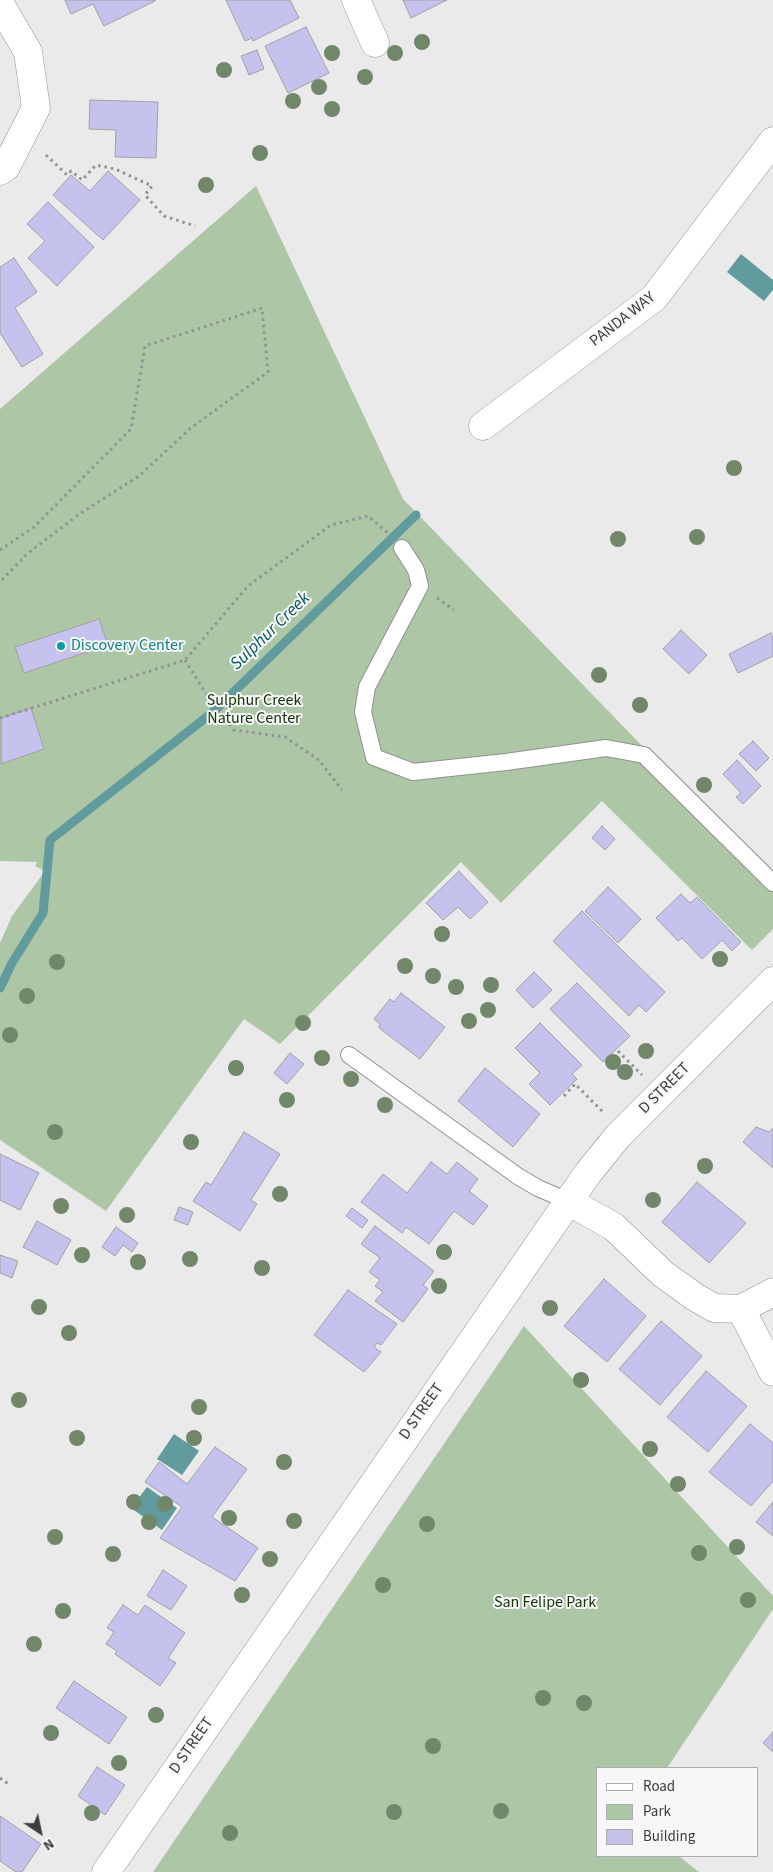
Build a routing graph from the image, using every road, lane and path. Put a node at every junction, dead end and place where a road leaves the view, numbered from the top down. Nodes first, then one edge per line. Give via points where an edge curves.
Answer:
1 (356, 0) edge
2 (0, 4) edge
3 (376, 43) dead end
4 (773, 141) edge
5 (46, 155) dead end
6 (0, 172) edge
7 (195, 226) dead end
8 (483, 426) dead end
9 (385, 530) dead end
10 (402, 548) dead end
11 (0, 550) edge
12 (0, 582) edge
13 (185, 660) junction
14 (0, 718) edge
15 (342, 790) dead end
16 (773, 883) edge
17 (773, 982) edge
18 (618, 1052) dead end
19 (349, 1055) dead end
20 (637, 1070) dead end
21 (564, 1096) dead end
22 (598, 1107) dead end
23 (568, 1202) junction
24 (773, 1292) edge
25 (741, 1309) junction
26 (773, 1372) edge
27 (0, 1778) edge
28 (10, 1785) dead end
29 (106, 1872) edge

1 - 3 main road
2 - 6 main road via 28,52 36,108 6,167
4 - 8 main road, PANDA WAY via 654,298
5 - 7 path via 67,175 71,171 82,180 96,165 115,169 152,186 145,195 164,216
9 - 13 path via 368,516 331,525 248,586
10 - 16 lane via 416,570 420,586 367,687 364,712 374,757 413,772 606,748 644,755
11 - 12 path via 34,526 131,429 145,346 262,308 268,372 192,427 139,476 78,515 35,548
13 - 14 path
13 - 15 path via 206,695 234,730 285,737 319,760
17 - 23 main road, D STREET via 618,1136
18 - 20 path
19 - 23 lane via 519,1177
21 - 22 path via 575,1084
23 - 25 main road via 614,1227 662,1274 695,1297 714,1308
23 - 29 main road, D STREET
24 - 25 main road
25 - 26 main road
27 - 28 path

